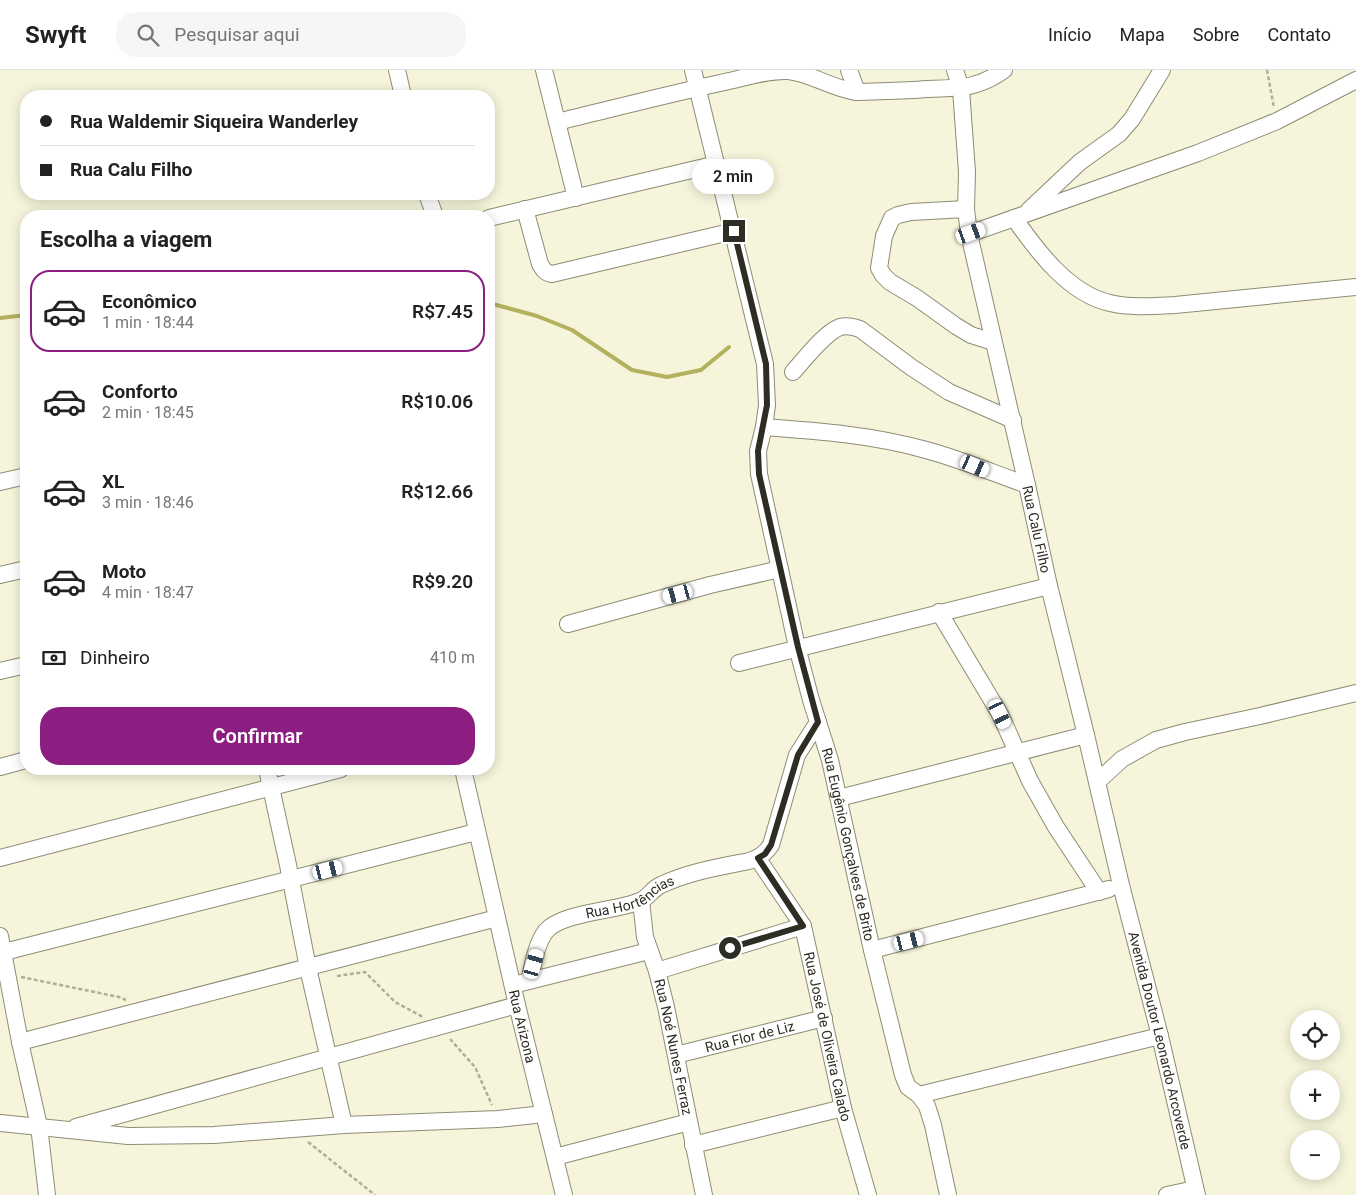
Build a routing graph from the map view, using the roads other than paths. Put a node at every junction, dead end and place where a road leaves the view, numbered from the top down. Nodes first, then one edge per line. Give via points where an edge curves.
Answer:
1 (397, 70) edge
2 (544, 70) edge
3 (693, 70) edge
4 (850, 70) edge
5 (955, 70) edge
6 (1004, 70) edge
7 (1162, 70) edge
8 (1356, 80) edge
9 (697, 88) junction
10 (961, 89) junction
11 (402, 90) edge
12 (857, 92) junction
13 (556, 122) junction
14 (717, 164) junction
15 (576, 198) junction
16 (525, 209) junction
17 (966, 209) junction
18 (495, 216) edge
19 (1019, 216) junction
20 (734, 231) junction
21 (969, 234) junction
22 (1356, 287) edge
23 (993, 342) junction
24 (793, 372) dead end
25 (1013, 420) junction
26 (764, 427) junction
27 (20, 477) edge
28 (0, 482) edge
29 (1027, 485) junction
30 (780, 569) junction
31 (20, 570) edge
32 (0, 575) edge
33 (1049, 586) junction
34 (939, 612) junction
35 (568, 624) dead end
36 (798, 647) junction
37 (739, 663) dead end
38 (20, 667) edge
39 (0, 672) edge
40 (1356, 693) edge
41 (818, 722) junction
42 (1086, 736) junction
43 (1018, 752) junction
44 (20, 762) edge
45 (0, 767) edge
46 (268, 775) edge
47 (319, 775) edge
48 (465, 775) edge
49 (1097, 782) junction
50 (271, 788) junction
51 (839, 798) junction
52 (476, 832) junction
53 (761, 856) junction
54 (0, 858) edge
55 (290, 879) junction
56 (1121, 886) junction
57 (1099, 892) junction
58 (641, 901) junction
59 (497, 918) junction
60 (803, 926) junction
61 (0, 936) edge
62 (872, 950) junction
63 (649, 951) junction
64 (4, 952) junction
65 (308, 968) junction
66 (657, 971) junction
67 (529, 981) junction
68 (512, 985) junction
69 (517, 1005) junction
70 (824, 1018) junction
71 (1160, 1036) junction
72 (20, 1042) junction
73 (676, 1055) junction
74 (329, 1058) junction
75 (919, 1096) junction
76 (843, 1108) junction
77 (544, 1114) junction
78 (689, 1122) junction
79 (0, 1123) edge
80 (344, 1125) junction
81 (39, 1126) junction
82 (63, 1129) junction
83 (693, 1145) junction
84 (555, 1157) junction
85 (1196, 1192) edge
86 (47, 1195) edge
87 (564, 1195) edge
88 (704, 1195) edge
89 (868, 1195) edge
90 (948, 1195) edge
91 (1167, 1195) edge

1 - 11 street
2 - 13 street
3 - 9 street
4 - 12 street
5 - 10 street
6 - 10 street via 993,78
7 - 19 street via 1118,134 1080,162
8 - 19 street via 1277,120 1198,153
9 - 12 street via 788,72 804,74
9 - 13 street
9 - 14 street
10 - 12 street
10 - 17 street
13 - 15 street
14 - 15 street
14 - 20 street
15 - 16 street
16 - 18 street
16 - 20 street via 540,264 543,270 552,274
17 - 21 street
17 - 23 street via 911,212 892,218 884,236 880,268 890,282 956,326
19 - 21 street
19 - 22 street via 1032,244 1052,266 1078,289 1112,304 1175,305
20 - 26 street via 766,364
21 - 23 street
23 - 25 street
24 - 25 street via 834,331 851,326 860,329 949,392
25 - 29 street
26 - 29 street, Rua Calu Filho via 872,438 964,461
26 - 30 street, Rua Eugênio Gonçalves de Brito via 758,451 759,474
27 - 28 street
29 - 33 street, Rua Calu Filho
30 - 35 street
30 - 36 street, Rua Eugênio Gonçalves de Brito
31 - 32 street
33 - 34 street
33 - 42 street, Rua Calu Filho
34 - 36 street
34 - 43 street via 1000,714
36 - 37 street
36 - 41 street, Rua Eugênio Gonçalves de Brito
38 - 39 street
40 - 49 street via 1156,740 1122,759
41 - 51 street, Rua Eugênio Gonçalves de Brito
41 - 53 street via 798,755 771,845
42 - 43 street
42 - 49 street, Rua Calu Filho
43 - 51 street
43 - 57 street via 1056,827
44 - 45 street
46 - 50 street
47 - 50 street
48 - 52 street, Rua Arizona
49 - 56 street, Rua Calu Filho
50 - 54 street
50 - 55 street
51 - 62 street, Rua Eugênio Gonçalves de Brito
52 - 55 street
52 - 59 street, Rua Arizona
53 - 58 street, Rua Hortências via 676,877 657,886
53 - 60 street, Rua José de Oliveira Calado
55 - 64 street
55 - 65 street
56 - 57 street
56 - 71 street, Avenida Doutor Leonardo Arcoverde
57 - 62 street
58 - 63 street, Rua Noé Nunes Ferraz
58 - 67 street, Rua Hortências via 584,914 547,930
59 - 65 street
59 - 68 street, Rua Arizona
60 - 66 street
60 - 70 street, Rua José de Oliveira Calado
61 - 64 street
62 - 75 street, Rua Eugênio Gonçalves de Brito via 903,1075 908,1087
63 - 66 street, Rua Noé Nunes Ferraz
63 - 67 street
64 - 72 street
65 - 72 street
65 - 74 street
66 - 73 street, Rua Noé Nunes Ferraz
67 - 68 street
68 - 69 street, Rua Arizona
69 - 74 street
69 - 77 street, Rua Arizona
70 - 73 street, Rua Flor de Liz
70 - 76 street, Rua José de Oliveira Calado
71 - 75 street
71 - 85 street, Avenida Doutor Leonardo Arcoverde
72 - 81 street
73 - 78 street, Rua Noé Nunes Ferraz
74 - 80 street
74 - 82 street
75 - 90 street, Rua Eugênio Gonçalves de Brito via 927,1106 933,1125
76 - 83 street
76 - 89 street, Rua José de Oliveira Calado
77 - 80 street
77 - 84 street, Rua Arizona
78 - 83 street, Rua Noé Nunes Ferraz
78 - 84 street
79 - 81 street
80 - 82 street via 214,1135 128,1136
81 - 82 street
81 - 86 street
83 - 88 street, Rua Noé Nunes Ferraz
84 - 87 street, Rua Arizona
85 - 91 street

